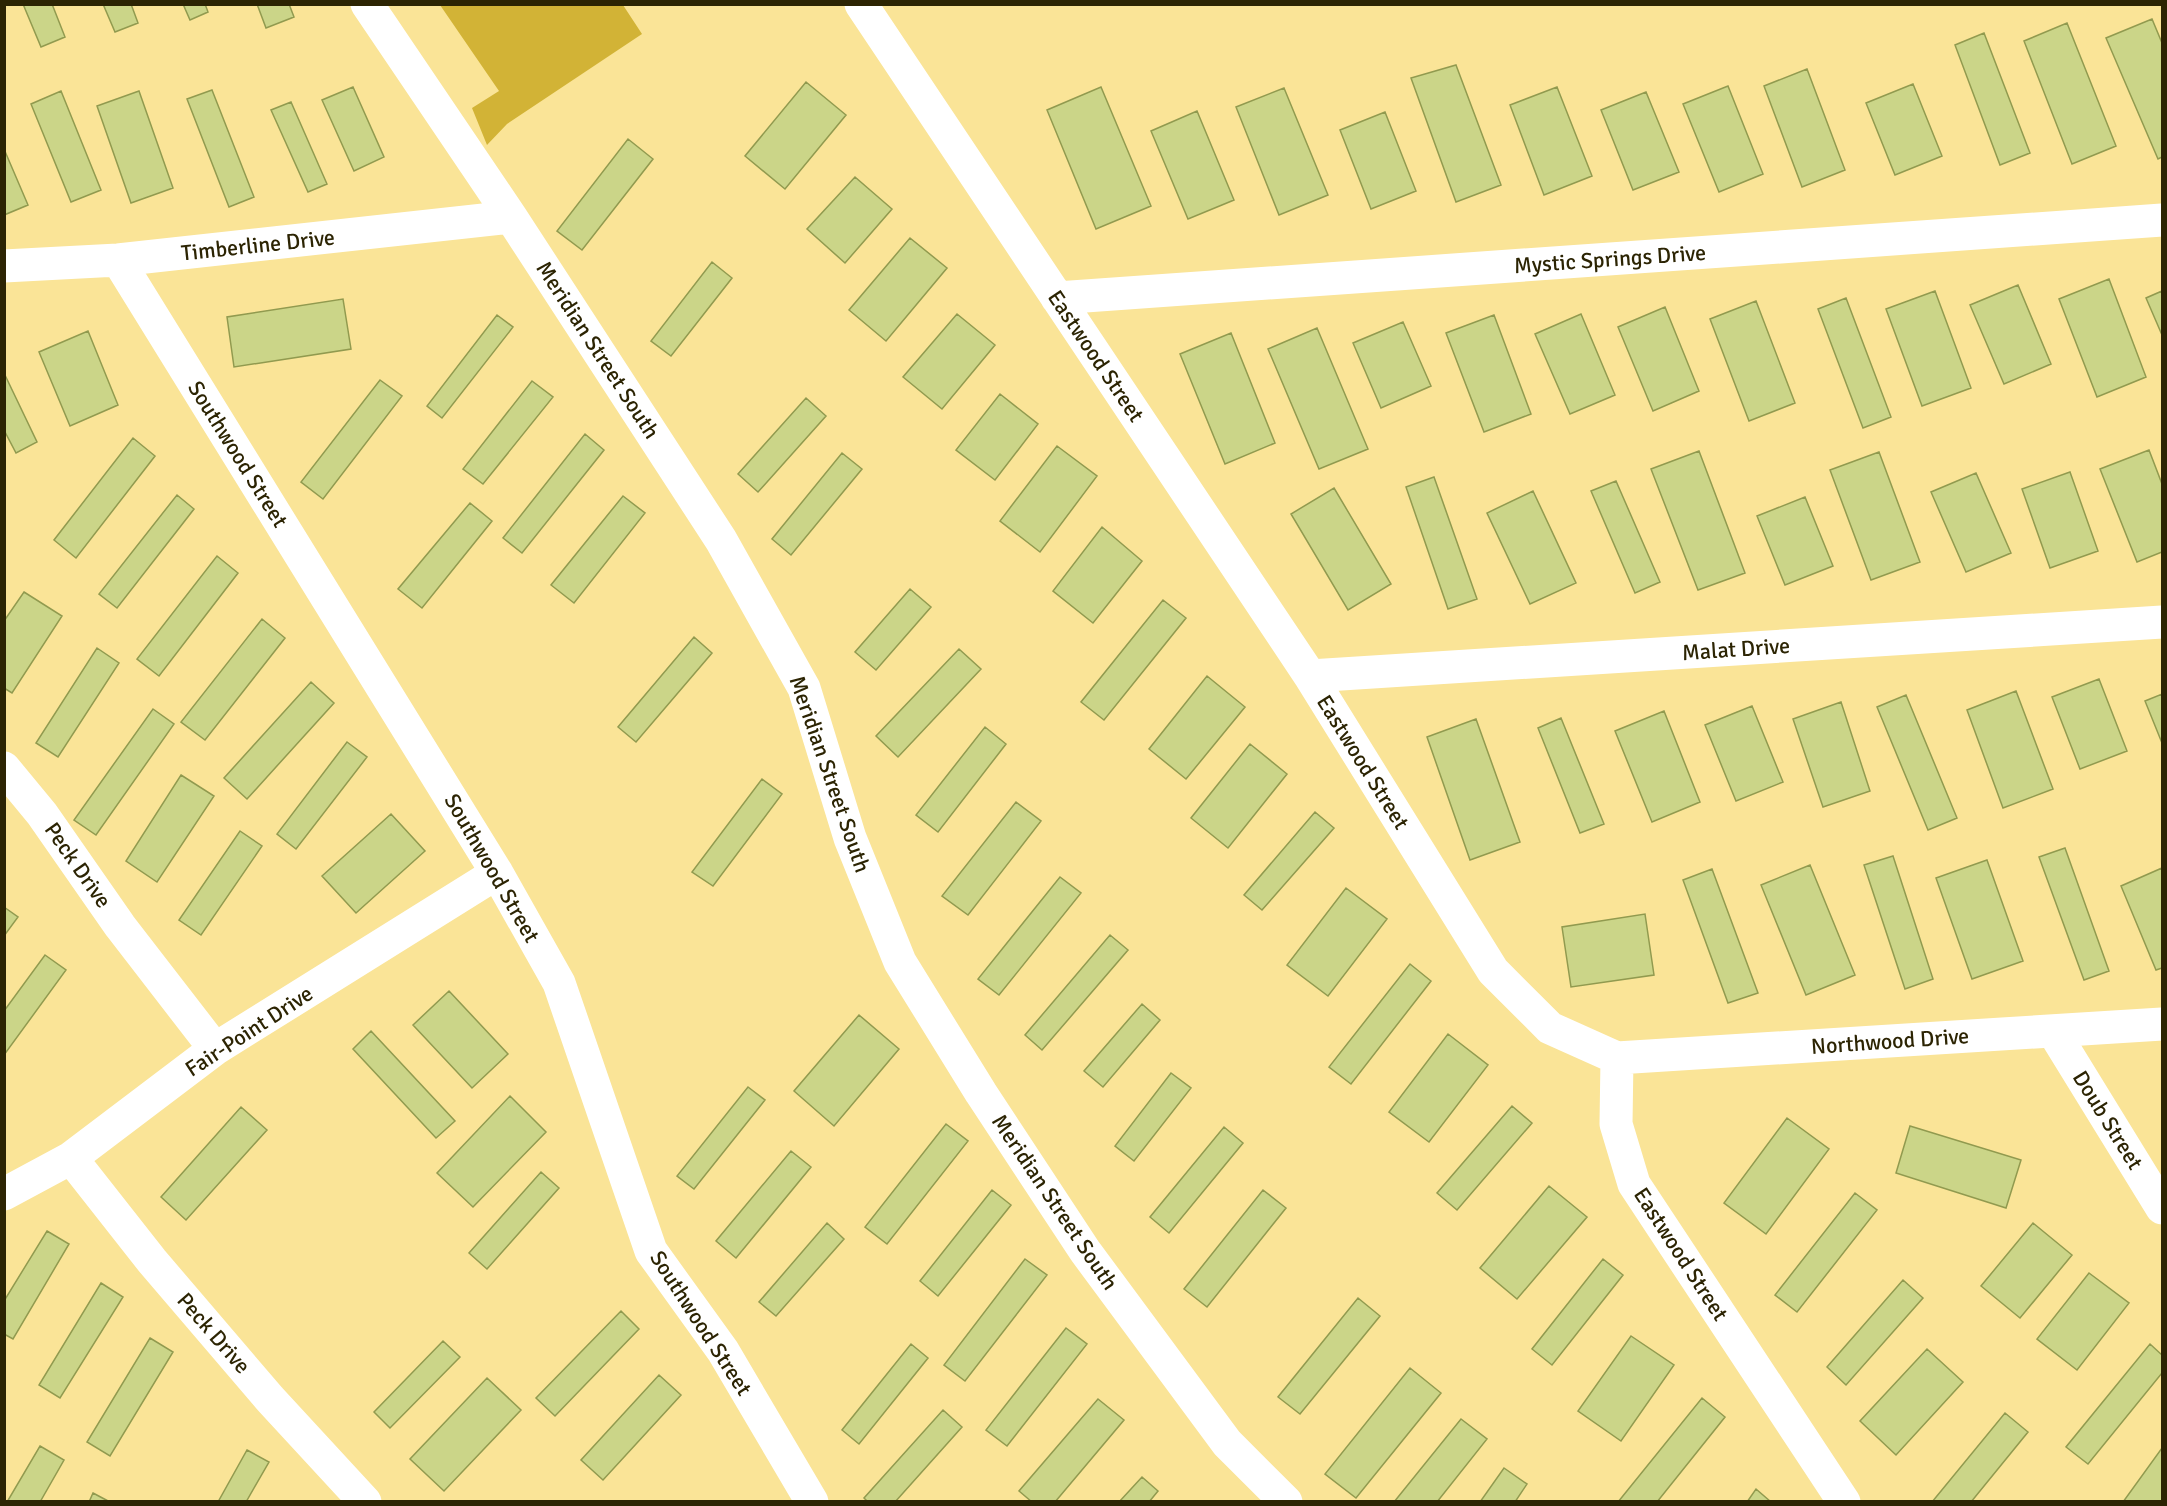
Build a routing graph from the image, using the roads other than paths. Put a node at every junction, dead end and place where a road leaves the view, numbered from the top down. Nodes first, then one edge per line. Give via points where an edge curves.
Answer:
1 (367, 4) edge
2 (861, 4) edge
3 (511, 217) junction
4 (2163, 220) edge
5 (118, 260) junction
6 (4, 267) edge
7 (1057, 298) junction
8 (2163, 622) edge
9 (1310, 676) junction
10 (4, 768) edge
11 (497, 873) junction
12 (2163, 1024) edge
13 (2054, 1031) junction
14 (215, 1049) junction
15 (1617, 1058) junction
16 (71, 1158) junction
17 (4, 1194) edge
18 (2163, 1208) edge
19 (797, 1495) edge
20 (364, 1502) edge
21 (1286, 1502) edge
22 (1844, 1502) edge

1 - 3 street, Meridian Street South
2 - 7 street, Eastwood Street
3 - 5 street, Timberline Drive
3 - 21 street, Meridian Street South via 721,540 804,688 850,838 900,962 1085,1251 1227,1443
4 - 7 street, Mystic Springs Drive
5 - 6 street, Timberline Drive
5 - 11 street, Southwood Street
7 - 9 street, Eastwood Street
8 - 9 street, Malat Drive
9 - 15 street, Eastwood Street via 1493,971 1550,1028
10 - 14 street, Peck Drive
11 - 14 street, Fair-Point Drive
11 - 19 street, Southwood Street via 559,983 651,1251 723,1352
12 - 13 street, Northwood Drive
13 - 15 street, Northwood Drive
13 - 18 street, Doub Street
14 - 16 street, Fair-Point Drive
15 - 22 street, Eastwood Street via 1616,1124 1634,1184
16 - 17 street, Fair-Point Drive
16 - 20 street, Peck Drive via 152,1261

